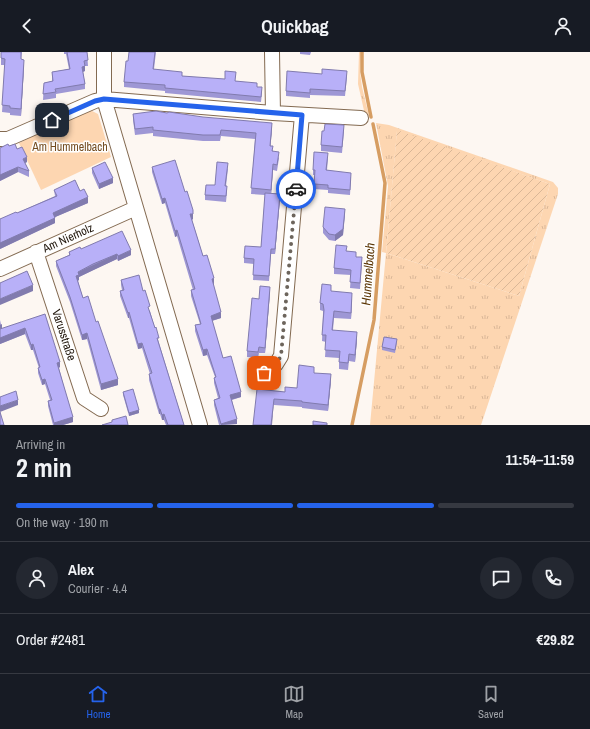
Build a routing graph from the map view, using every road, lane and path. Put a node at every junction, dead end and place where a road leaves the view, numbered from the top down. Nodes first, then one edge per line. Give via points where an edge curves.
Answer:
1 (104, 52) edge
2 (272, 52) edge
3 (104, 99) junction
4 (273, 113) junction
5 (302, 115) junction
6 (361, 118) dead end
7 (0, 139) edge
8 (136, 208) junction
9 (36, 252) junction
10 (0, 269) edge
11 (264, 373) dead end
12 (101, 409) dead end
13 (200, 425) edge

1 - 3 street
2 - 4 street
3 - 4 street
3 - 7 street via 8,139
3 - 8 street
4 - 5 street
5 - 6 street
5 - 11 street via 281,356 276,364
8 - 9 street, Am Nierholz
8 - 13 street
9 - 10 street, Am Nierholz
9 - 12 street, Varusstraße via 84,398

